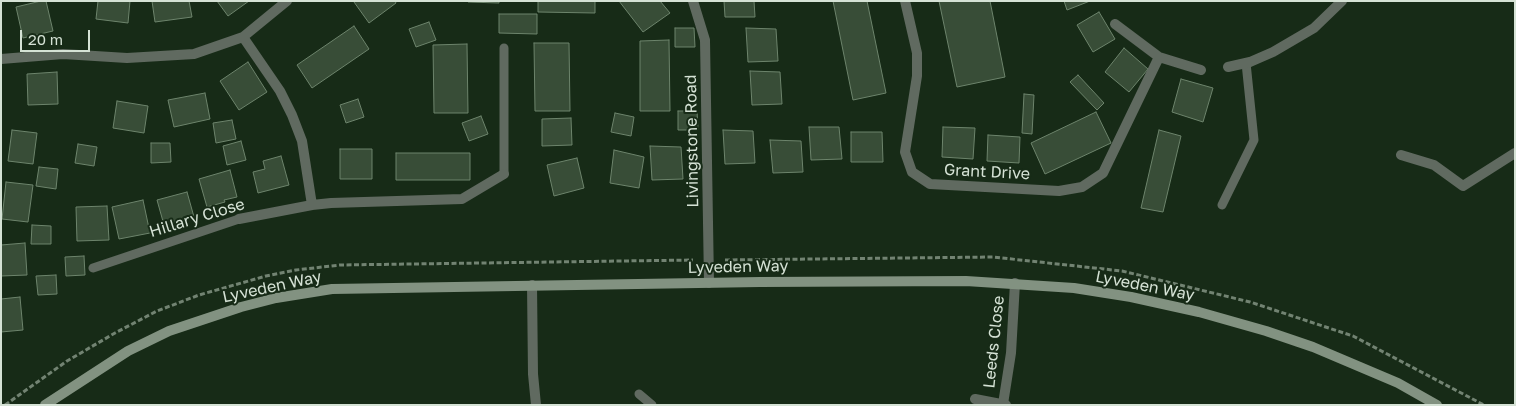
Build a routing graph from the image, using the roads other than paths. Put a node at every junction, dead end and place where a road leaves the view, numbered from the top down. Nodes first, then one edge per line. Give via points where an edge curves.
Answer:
1 (288, 1) edge
2 (693, 1) edge
3 (905, 1) edge
4 (1342, 1) edge
5 (1115, 24) dead end
6 (243, 37) junction
7 (504, 48) dead end
8 (1159, 57) junction
9 (1, 59) edge
10 (1246, 63) junction
11 (1228, 68) dead end
12 (1201, 70) dead end
13 (1515, 154) edge
14 (1401, 155) dead end
15 (504, 174) joint
16 (312, 205) junction
17 (1222, 205) dead end
18 (240, 219) joint
19 (93, 268) dead end
20 (709, 283) junction
21 (1015, 283) junction
22 (532, 285) junction
23 (639, 394) dead end
24 (972, 402) edge
25 (1005, 404) edge
26 (45, 405) edge
27 (536, 405) edge
28 (652, 405) edge
29 (1437, 405) edge

1 - 6 street
2 - 20 street, Livingstone Road via 705,40
3 - 8 street, Grant Drive via 917,53 917,76 905,152 912,172 930,184 1059,191 1082,187 1103,173
4 - 10 street via 1314,28 1273,52
5 - 8 street
6 - 9 street via 194,54 127,58 63,54
6 - 16 street via 292,115 302,141
7 - 15 lane
8 - 12 street
10 - 11 street
10 - 17 lane via 1254,140
13 - 14 street via 1463,186 1434,165
15 - 16 street, Hillary Close via 462,199
16 - 18 street, Hillary Close
18 - 19 lane, Hillary Close
20 - 21 street, Lyveden Way via 966,280
20 - 22 street, Lyveden Way
21 - 25 street, Leeds Close
21 - 29 street, Lyveden Way via 1074,288 1199,312 1313,347 1398,383
22 - 26 street, Lyveden Way via 332,289 276,298 169,331 128,351
22 - 27 street
23 - 28 lane
24 - 25 street, Leeds Close

